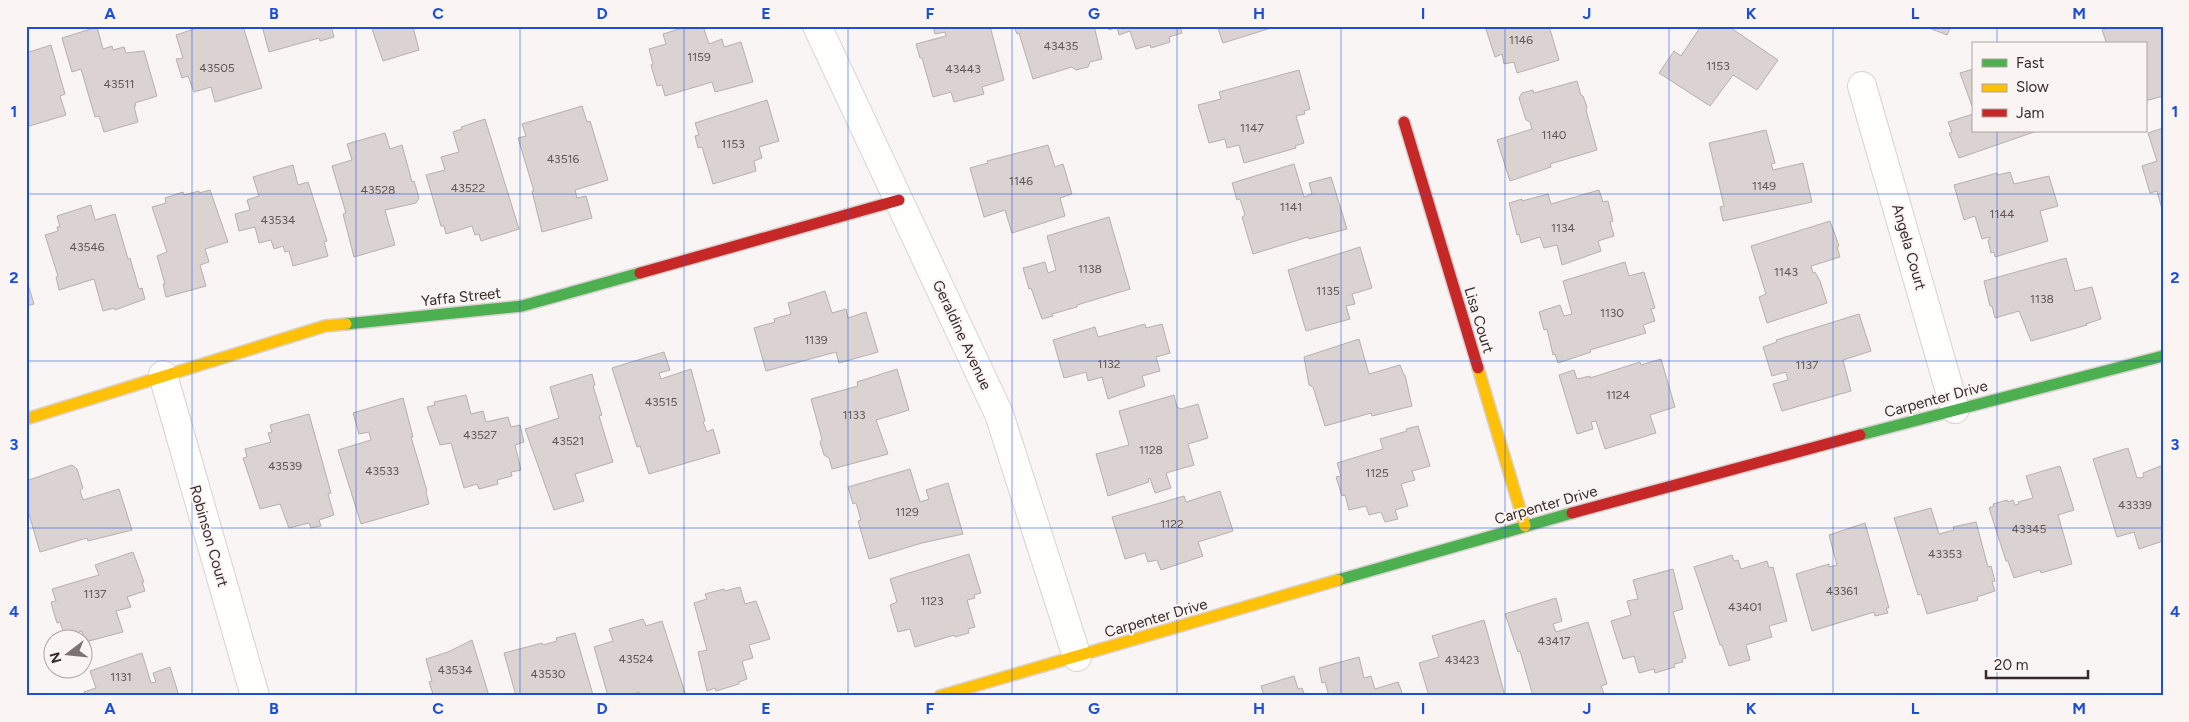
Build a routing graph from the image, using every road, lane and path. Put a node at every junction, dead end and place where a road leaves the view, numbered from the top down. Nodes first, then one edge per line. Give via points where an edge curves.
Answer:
1 (817, 26) edge
2 (1862, 86) dead end
3 (1404, 122) dead end
4 (899, 200) junction
5 (2163, 356) edge
6 (163, 376) junction
7 (1955, 409) junction
8 (26, 418) edge
9 (1525, 526) junction
10 (1077, 657) junction
11 (255, 696) edge
12 (940, 696) edge

1 - 4 street, Geraldine Avenue
2 - 7 street, Angela Court
3 - 9 street, Lisa Court
4 - 6 street, Yaffa Street via 522,306 325,326
4 - 10 street, Geraldine Avenue via 999,414
5 - 7 street, Carpenter Drive
6 - 8 street, Yaffa Street
6 - 11 street, Robinson Court
7 - 9 street, Carpenter Drive
9 - 10 street, Carpenter Drive
10 - 12 street, Carpenter Drive

